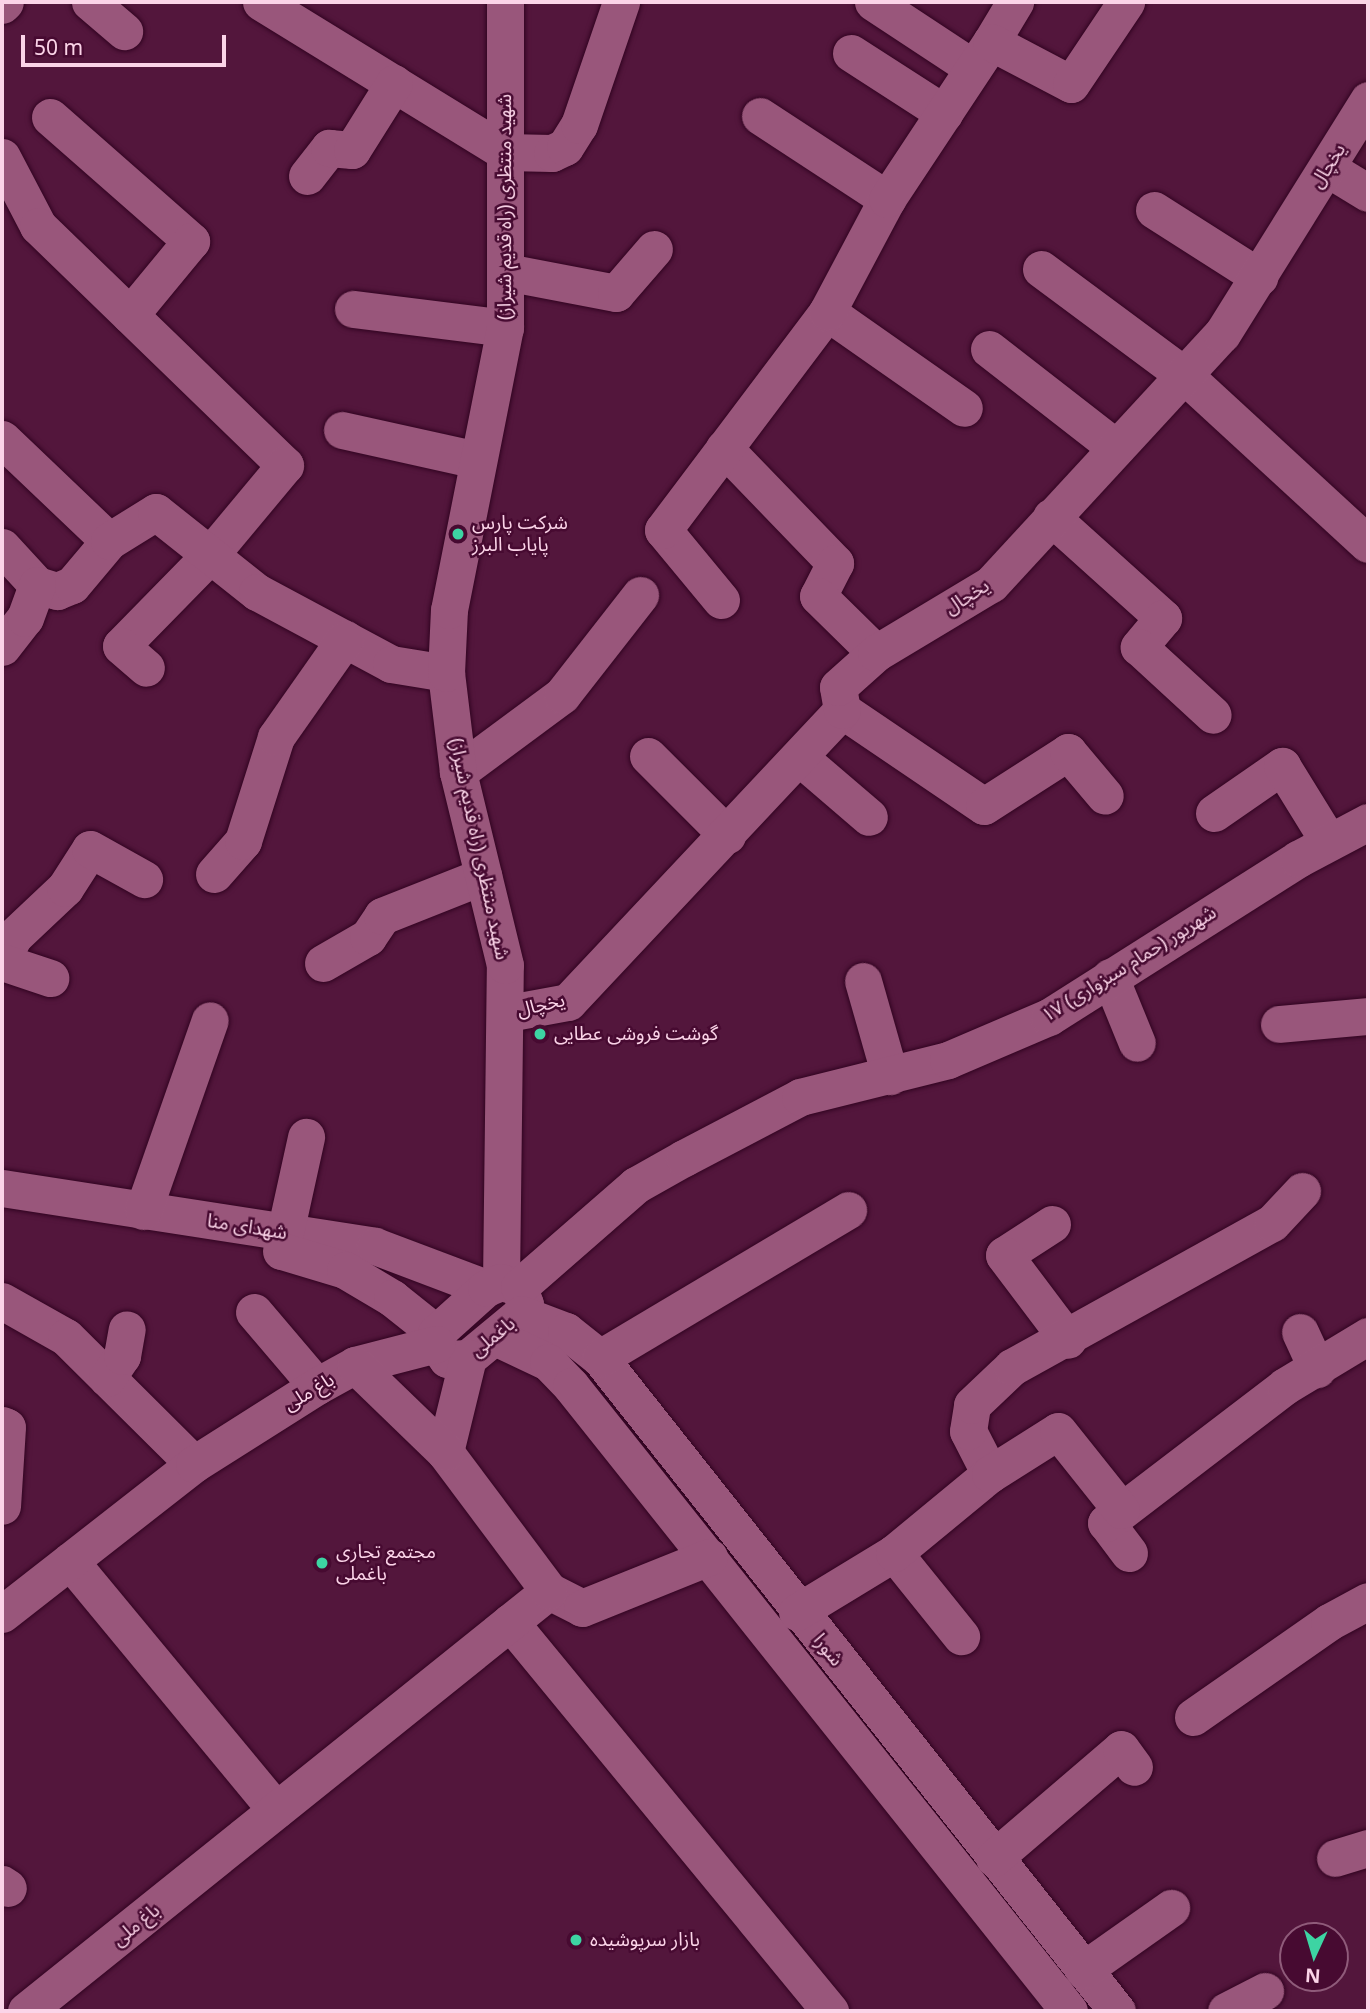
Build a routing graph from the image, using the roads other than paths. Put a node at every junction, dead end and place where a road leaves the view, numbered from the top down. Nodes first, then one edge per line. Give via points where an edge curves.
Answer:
1 (90, 2) edge
2 (261, 2) edge
3 (505, 2) edge
4 (621, 2) edge
5 (873, 2) edge
6 (1016, 2) edge
7 (1126, 2) edge
8 (124, 31) dead end
9 (851, 53) dead end
10 (982, 55) junction
11 (394, 83) junction
12 (1368, 100) edge
13 (944, 113) junction
14 (760, 116) dead end
15 (50, 117) dead end
16 (505, 152) junction
17 (2, 157) edge
18 (1327, 168) junction
19 (307, 176) dead end
20 (1368, 193) edge
21 (887, 199) junction
22 (1154, 210) dead end
23 (654, 249) dead end
24 (1041, 269) dead end
25 (506, 272) junction
26 (1259, 276) junction
27 (353, 309) dead end
28 (827, 312) junction
29 (130, 315) junction
30 (505, 328) junction
31 (989, 349) dead end
32 (1185, 376) junction
33 (964, 408) dead end
34 (342, 430) dead end
35 (2, 439) edge
36 (724, 448) junction
37 (1116, 448) junction
38 (477, 460) junction
39 (1051, 517) junction
40 (109, 541) junction
41 (1368, 544) edge
42 (2, 547) edge
43 (210, 555) junction
44 (37, 585) junction
45 (640, 595) dead end
46 (721, 600) dead end
47 (345, 639) junction
48 (2, 647) edge
49 (876, 653) junction
50 (146, 668) dead end
51 (446, 673) junction
52 (842, 710) junction
53 (1213, 715) dead end
54 (648, 756) dead end
55 (799, 757) junction
56 (458, 772) junction
57 (1105, 796) dead end
58 (1214, 813) dead end
59 (869, 817) dead end
60 (1368, 822) edge
61 (726, 835) junction
62 (1329, 842) junction
63 (214, 874) dead end
64 (484, 876) junction
65 (144, 879) dead end
66 (2, 961) edge
67 (323, 963) dead end
68 (1111, 976) junction
69 (50, 978) dead end
70 (863, 981) dead end
71 (508, 1013) junction
72 (1368, 1016) edge
73 (210, 1020) dead end
74 (1279, 1024) dead end
75 (1137, 1043) dead end
76 (890, 1076) junction
77 (306, 1137) dead end
78 (2, 1188) edge
79 (1302, 1191) dead end
80 (848, 1210) dead end
81 (142, 1211) junction
82 (2, 1213) edge
83 (1052, 1224) dead end
84 (283, 1242) junction
85 (2, 1301) edge
86 (254, 1312) dead end
87 (483, 1318) junction
88 (127, 1329) dead end
89 (1300, 1332) dead end
90 (1368, 1336) edge
91 (1068, 1340) junction
92 (600, 1358) junction
93 (355, 1365) junction
94 (1317, 1369) junction
95 (107, 1378) junction
96 (317, 1387) junction
97 (2, 1425) edge
98 (445, 1452) junction
99 (194, 1464) junction
100 (990, 1474) junction
101 (2, 1506) edge
102 (1121, 1510) junction
103 (894, 1553) junction
104 (1129, 1553) dead end
105 (709, 1557) junction
106 (70, 1560) junction
107 (548, 1591) junction
108 (1368, 1601) edge
109 (797, 1612) junction
110 (2, 1614) edge
111 (510, 1622) junction
112 (961, 1636) dead end
113 (1193, 1717) dead end
114 (1134, 1767) dead end
115 (276, 1810) junction
116 (994, 1858) junction
117 (1171, 1908) dead end
118 (1083, 1970) junction
119 (1265, 1991) dead end
120 (26, 2011) edge
121 (830, 2011) edge
122 (1069, 2011) edge
123 (1117, 2011) edge
124 (1226, 2011) edge

1 - 8 street
2 - 11 street
3 - 16 street, شهید منتظری (راه قدیم شیراز)
4 - 16 street via 579,125 565,147 552,153
5 - 10 street
6 - 10 street
7 - 10 street via 1071,84
9 - 13 street
10 - 13 street
11 - 16 street
11 - 19 street via 352,150 329,148
12 - 18 street, یخچال
13 - 21 street
14 - 21 street
15 - 29 street via 191,241
16 - 25 street, شهید منتظری (راه قدیم شیراز)
17 - 29 street via 38,226
18 - 20 street
18 - 26 street, یخچال
21 - 28 street
22 - 26 street
23 - 25 street via 616,293
24 - 32 street
25 - 30 street, شهید منتظری (راه قدیم شیراز)
26 - 32 street, یخچال via 1222,334
27 - 30 street
28 - 33 street
28 - 36 street
29 - 43 street via 285,465
30 - 38 street, شهید منتظری (راه قدیم شیراز)
31 - 37 street
32 - 37 street, یخچال
32 - 41 street
34 - 38 street
35 - 40 street
36 - 46 street via 663,530
36 - 49 street via 835,563 818,596
37 - 39 street, یخچال
38 - 51 street, شهید منتظری (راه قدیم شیراز) via 449,610
39 - 49 street, یخچال via 991,584
39 - 53 street via 1163,618 1139,647
40 - 43 street via 156,512
40 - 44 street via 72,585 57,591
42 - 44 street
43 - 47 street via 257,592
43 - 50 street via 121,646
44 - 48 street via 25,618
45 - 56 street via 562,695
47 - 51 street via 391,664
47 - 63 street via 276,737 243,841
49 - 52 street, یخچال via 838,687
51 - 56 street, شهید منتظری (راه قدیم شیراز)
52 - 55 street, یخچال
52 - 57 street via 984,806 1068,752
54 - 61 street
55 - 59 street
55 - 61 street, یخچال
56 - 64 street, شهید منتظری (راه قدیم شیراز)
58 - 62 street via 1282,766
60 - 62 street, ۱۷ شهریور (حمام سبزواری)
61 - 71 street, یخچال via 568,1002
62 - 68 street, ۱۷ شهریور (حمام سبزواری)
64 - 67 street via 382,916 368,937
64 - 71 street, شهید منتظری (راه قدیم شیراز) via 505,965
65 - 66 street via 90,849 65,888 13,937
66 - 69 street
68 - 75 street
68 - 76 street, ۱۷ شهریور (حمام سبزواری) via 1049,1017 948,1060
70 - 76 street
71 - 87 street, شهید منتظری (راه قدیم شیراز)
72 - 74 street
73 - 81 street
76 - 87 street, ۱۷ شهریور (حمام سبزواری) via 800,1097 636,1185
77 - 84 street
78 - 81 street, شهدای منا
79 - 91 street via 1272,1223
80 - 92 street
81 - 84 street, شهدای منا
82 - 84 street, شهدای منا
83 - 91 street via 1004,1255
84 - 87 street, شهدای منا via 392,1298
84 - 87 street, شهدای منا via 375,1246
85 - 95 street via 65,1337
86 - 96 street
87 - 92 street, شورا via 566,1331
87 - 93 street
87 - 98 street, شهید منتظری (راه قدیم شیراز)
87 - 105 street, شورا via 548,1362
88 - 95 street via 121,1356
89 - 94 street
90 - 94 street
91 - 100 street via 1012,1367 972,1405 968,1431
92 - 109 street, شورا
93 - 96 street, باغ ملی
93 - 98 street, باغ ملی
94 - 102 street via 1285,1387
95 - 99 street
96 - 99 street, باغ ملی
97 - 101 street via 6,1427
98 - 107 street, باغ ملی
99 - 106 street, باغ ملی
100 - 102 street via 1058,1431
100 - 103 street
102 - 104 street via 1106,1523
103 - 109 street
103 - 112 street
105 - 107 street via 582,1608
105 - 122 street, شورا
106 - 110 street, باغ ملی
106 - 115 street
107 - 111 street, باغ ملی
108 - 113 street via 1329,1622
109 - 116 street, شورا
111 - 115 street, باغ ملی
111 - 121 street
114 - 116 street via 1121,1749
115 - 120 street, باغ ملی
116 - 118 street, شورا
117 - 118 street
118 - 123 street, شورا
119 - 124 street

